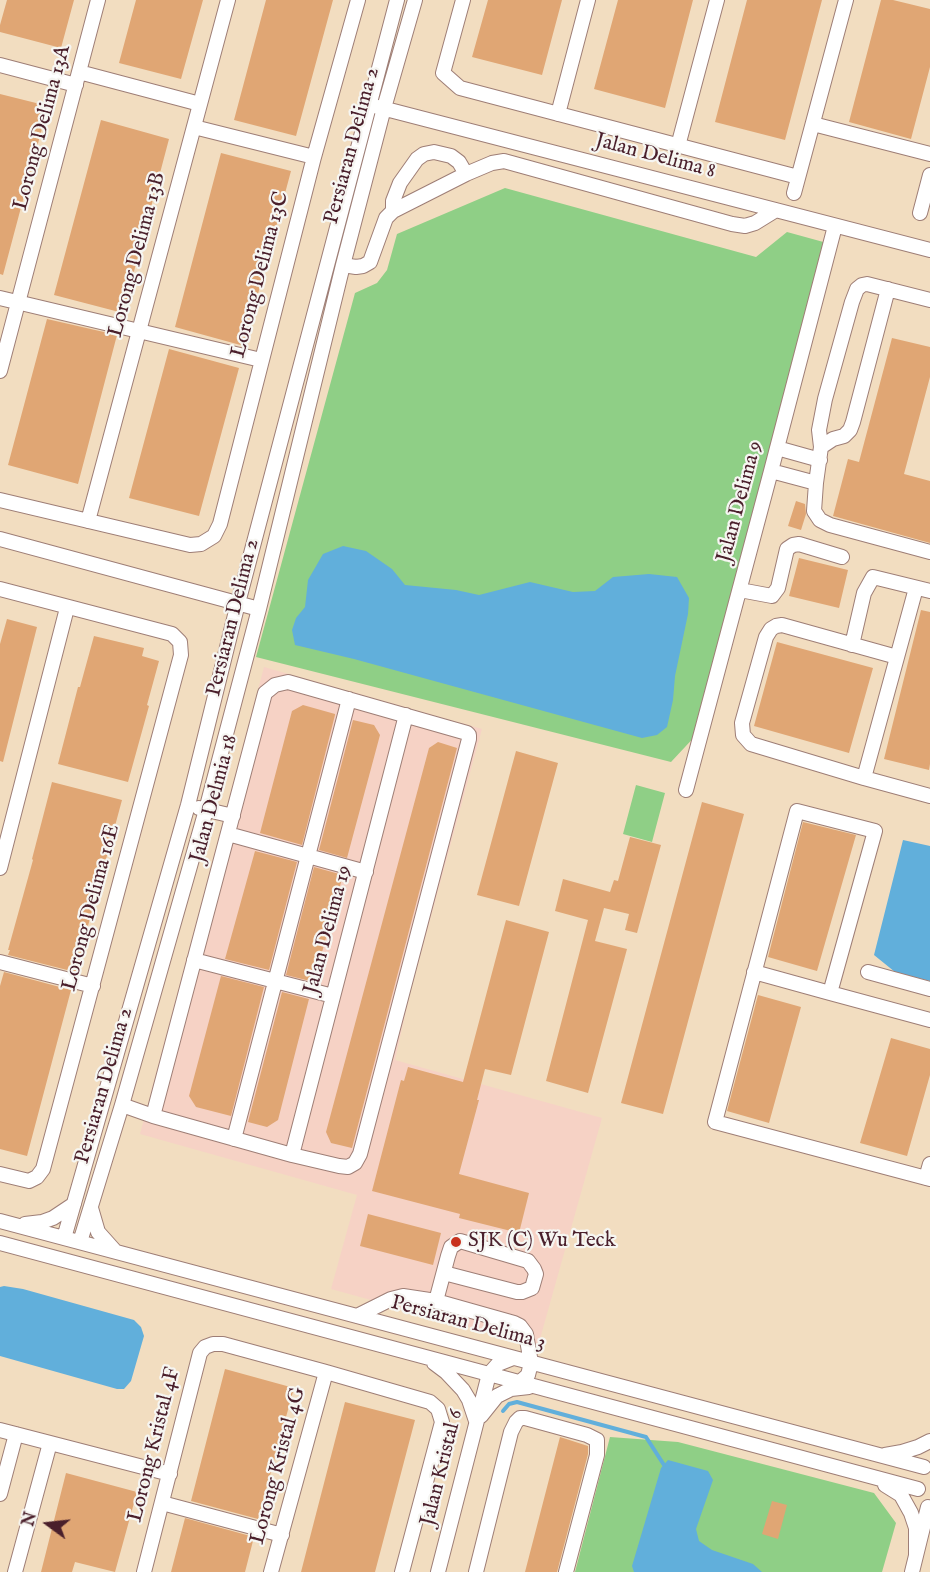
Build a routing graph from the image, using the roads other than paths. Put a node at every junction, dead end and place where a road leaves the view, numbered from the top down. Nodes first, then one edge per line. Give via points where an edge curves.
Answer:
1 (98, 0) edge
2 (228, 0) edge
3 (358, 0) edge
4 (397, 0) edge
5 (415, 0) edge
6 (463, 0) edge
7 (588, 0) edge
8 (717, 0) edge
9 (846, 0) edge
10 (0, 65) edge
11 (78, 78) junction
12 (201, 104) junction
13 (370, 105) junction
14 (384, 108) junction
15 (558, 114) junction
16 (813, 124) junction
17 (194, 127) junction
18 (678, 146) junction
19 (930, 154) edge
20 (314, 157) junction
21 (466, 174) junction
22 (930, 175) edge
23 (798, 177) junction
24 (794, 194) dead end
25 (776, 210) junction
26 (393, 211) junction
27 (920, 213) dead end
28 (835, 226) junction
29 (930, 250) edge
30 (343, 265) junction
31 (888, 289) junction
32 (0, 298) edge
33 (930, 300) edge
34 (18, 302) junction
35 (139, 331) junction
36 (261, 360) junction
37 (0, 371) edge
38 (777, 448) junction
39 (821, 453) junction
40 (771, 471) junction
41 (816, 483) junction
42 (0, 500) edge
43 (88, 521) junction
44 (0, 538) edge
45 (930, 552) edge
46 (842, 557) dead end
47 (923, 589) edge
48 (0, 590) edge
49 (740, 590) junction
50 (238, 603) junction
51 (67, 608) junction
52 (259, 609) junction
53 (852, 645) junction
54 (897, 657) junction
55 (349, 699) junction
56 (406, 715) junction
57 (864, 778) junction
58 (686, 790) dead end
59 (930, 796) edge
60 (188, 805) junction
61 (206, 810) junction
62 (233, 816) junction
63 (228, 834) junction
64 (308, 856) junction
65 (0, 868) edge
66 (366, 872) junction
67 (194, 960) junction
68 (0, 962) edge
69 (754, 972) junction
70 (868, 972) dead end
71 (275, 981) junction
72 (93, 986) junction
73 (930, 989) edge
74 (831, 993) junction
75 (333, 996) junction
76 (930, 1020) edge
77 (122, 1105) junction
78 (153, 1116) junction
79 (234, 1139) junction
80 (292, 1155) junction
81 (930, 1164) edge
82 (0, 1174) edge
83 (928, 1179) edge
84 (74, 1204) junction
85 (91, 1208) junction
86 (0, 1221) edge
87 (17, 1226) junction
88 (71, 1242) junction
89 (0, 1243) edge
90 (115, 1251) junction
91 (49, 1256) junction
92 (87, 1266) junction
93 (444, 1273) junction
94 (436, 1301) junction
95 (357, 1316) junction
96 (467, 1346) junction
97 (425, 1357) junction
98 (513, 1358) junction
99 (531, 1363) junction
100 (326, 1372) junction
101 (489, 1374) junction
102 (526, 1384) junction
103 (719, 1413) junction
104 (476, 1422) junction
105 (0, 1430) edge
106 (16, 1434) junction
107 (714, 1434) junction
108 (930, 1441) edge
109 (50, 1443) junction
110 (879, 1455) junction
111 (927, 1465) edge
112 (170, 1474) junction
113 (874, 1477) junction
114 (918, 1489) junction
115 (0, 1494) edge
116 (162, 1503) junction
117 (929, 1508) edge
118 (282, 1535) junction
119 (916, 1555) junction
120 (15, 1572) edge
121 (144, 1572) edge
122 (272, 1572) edge
123 (402, 1572) edge
124 (438, 1572) edge
125 (476, 1572) edge
126 (566, 1572) edge
127 (912, 1572) edge

1 - 11 street, Lorong Delima 13A
2 - 12 street, Lorong Delima 13B
3 - 20 street, Lorong Delima 13C
4 - 13 street, Persiaran Delima 2
5 - 14 street, Persiaran Delima 2
6 - 15 street via 443,73 460,88
7 - 15 street
8 - 18 street
9 - 16 street
10 - 11 street
11 - 12 street
11 - 34 street, Lorong Delima 13A
12 - 17 street, Lorong Delima 13B
13 - 14 street, Jalan Delima 8
13 - 50 street, Persiaran Delima 2
14 - 25 street, Jalan Delima 8
14 - 30 street, Persiaran Delima 2
15 - 18 street
16 - 19 street
16 - 23 street
17 - 20 street
17 - 35 street, Lorong Delima 13B
18 - 23 street
20 - 36 street, Lorong Delima 13C
21 - 25 street via 504,161 745,226
21 - 26 street
21 - 26 street via 451,156 424,154 400,183
22 - 27 street
23 - 24 street
25 - 28 street, Jalan Delima 8
26 - 30 street via 386,218 370,262 356,267
28 - 29 street, Jalan Delima 8
28 - 38 street, Jalan Delima 9
30 - 52 street, Persiaran Delima 2
31 - 33 street
31 - 39 street via 850,430 833,439
31 - 39 street via 867,284 854,295 825,399 819,430
32 - 34 street
34 - 35 street
34 - 37 street, Lorong Delima 13A
35 - 36 street
35 - 43 street, Lorong Delima 13B
36 - 43 street, Lorong Delima 13C via 214,536 190,545
38 - 39 street
38 - 40 street, Jalan Delima 9
39 - 41 street
40 - 41 street
40 - 49 street, Jalan Delima 9
41 - 45 street via 814,511 820,520
42 - 43 street
44 - 50 street
46 - 49 street via 793,545 788,549 778,588 772,596
47 - 53 street via 873,577 864,593
47 - 54 street
48 - 51 street
49 - 58 street, Jalan Delima 9
50 - 52 street
50 - 60 street, Persiaran Delima 2
51 - 65 street
51 - 72 street, Lorong Delima 16E via 172,634 180,642 181,655
52 - 61 street, Persiaran Delima 2
53 - 54 street
53 - 57 street via 782,625 771,629 742,723 743,735 751,744
54 - 57 street
55 - 56 street, Jalan Delmia 18
55 - 62 street, Jalan Delmia 18 via 288,682 275,684 265,693
55 - 64 street
56 - 66 street, Jalan Delima 19
56 - 80 street, Jalan Delmia 18 via 469,735 466,751 360,1154 348,1167
57 - 59 street
60 - 61 street
60 - 84 street, Persiaran Delima 2
61 - 62 street
61 - 77 street, Persiaran Delima 2
62 - 63 street, Jalan Delmia 18
63 - 64 street
63 - 67 street, Jalan Delmia 18
64 - 66 street
64 - 71 street
66 - 75 street, Jalan Delima 19
67 - 71 street
67 - 78 street, Jalan Delmia 18
68 - 72 street
69 - 74 street
69 - 74 street via 797,811 875,831
69 - 83 street via 715,1122
70 - 73 street
71 - 75 street
71 - 79 street
72 - 82 street, Lorong Delima 16E via 43,1169 38,1178 29,1181
74 - 76 street
75 - 80 street, Jalan Delima 19
77 - 78 street
77 - 85 street, Persiaran Delima 2
78 - 79 street
79 - 80 street
81 - 83 street
84 - 87 street via 54,1218
84 - 88 street, Persiaran Delima 2
85 - 88 street, Persiaran Delima 2
85 - 90 street via 98,1232
86 - 87 street, Persiaran Delima 3
87 - 88 street, Persiaran Delima 3
88 - 90 street, Persiaran Delima 3
88 - 91 street
88 - 92 street
89 - 91 street, Persiaran Delima 3
90 - 95 street, Persiaran Delima 3
91 - 92 street, Persiaran Delima 3
92 - 97 street, Persiaran Delima 3
93 - 93 street via 452,1247 460,1241 528,1261 536,1274 532,1288 517,1292
93 - 94 street
94 - 95 street via 395,1298
94 - 99 street via 520,1326 526,1334
95 - 96 street, Persiaran Delima 3
96 - 98 street, Persiaran Delima 3
96 - 101 street via 483,1359
97 - 101 street, Persiaran Delima 3
97 - 104 street via 464,1390
98 - 99 street, Persiaran Delima 3
98 - 101 street via 498,1364
99 - 102 street
99 - 103 street, Persiaran Delima 3
100 - 112 street, Lorong Kristal 4F via 223,1344 206,1347 200,1353
100 - 118 street, Lorong Kristal 4G
100 - 123 street via 430,1402 438,1409 442,1422
101 - 102 street, Persiaran Delima 3
101 - 104 street, Jalan Kristal 6
102 - 104 street via 497,1396
102 - 107 street, Persiaran Delima 3
103 - 107 street
103 - 110 street, Persiaran Delima 3
104 - 124 street, Jalan Kristal 6
105 - 106 street
106 - 109 street
106 - 115 street
107 - 113 street, Persiaran Delima 3
108 - 110 street via 902,1452
109 - 112 street
109 - 120 street
110 - 111 street, Persiaran Delima 3
111 - 114 street via 921,1472
112 - 116 street, Lorong Kristal 4F
113 - 114 street, Persiaran Delima 3
113 - 119 street via 901,1495 911,1513 916,1528
114 - 117 street
116 - 118 street
116 - 121 street, Lorong Kristal 4F
117 - 119 street
118 - 122 street, Lorong Kristal 4G
119 - 127 street
125 - 126 street via 511,1432 520,1418 597,1440 597,1455

